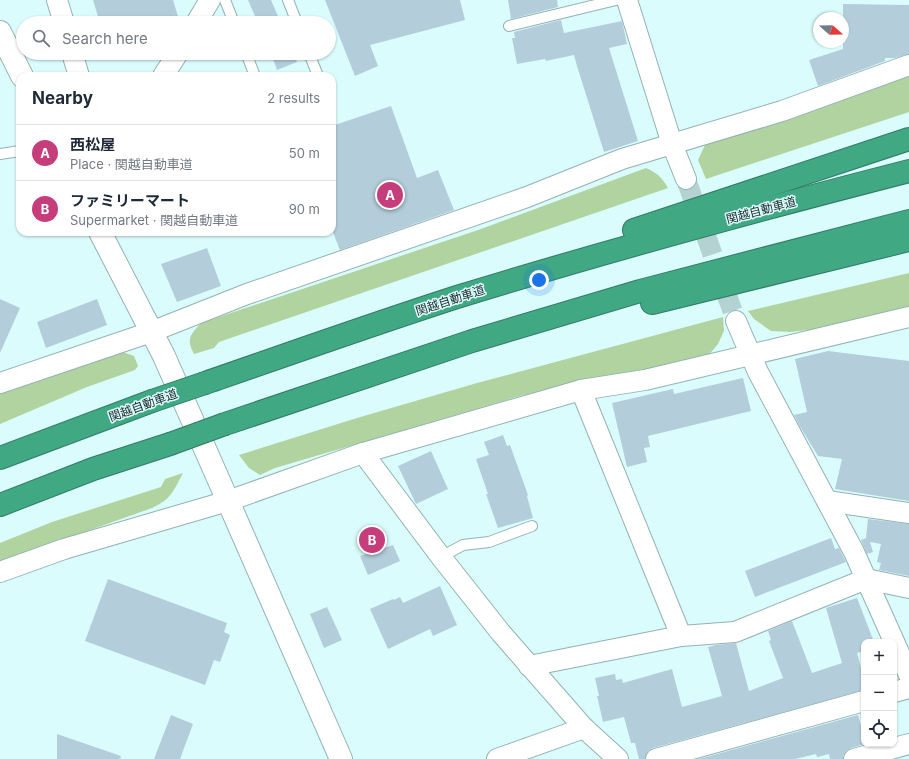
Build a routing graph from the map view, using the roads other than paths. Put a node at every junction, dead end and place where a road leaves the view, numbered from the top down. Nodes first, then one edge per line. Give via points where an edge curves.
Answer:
1 (57, 0) edge
2 (210, 0) edge
3 (225, 0) edge
4 (288, 0) edge
5 (616, 0) edge
6 (627, 0) edge
7 (62, 16) edge
8 (200, 16) edge
9 (231, 16) edge
10 (294, 16) edge
11 (509, 26) dead end
12 (0, 32) edge
13 (74, 60) edge
14 (173, 60) edge
15 (249, 60) edge
16 (312, 60) edge
17 (909, 65) edge
18 (20, 72) edge
19 (78, 72) edge
20 (166, 72) edge
21 (253, 72) edge
22 (316, 72) edge
23 (909, 139) edge
24 (672, 144) junction
25 (16, 152) edge
26 (0, 154) edge
27 (909, 171) edge
28 (686, 179) tunnel mouth
29 (909, 221) edge
30 (102, 236) edge
31 (909, 240) edge
32 (455, 298) junction
33 (909, 317) edge
34 (736, 321) tunnel mouth
35 (151, 332) junction
36 (472, 341) junction
37 (750, 354) junction
38 (0, 383) edge
39 (581, 390) junction
40 (363, 453) junction
41 (0, 458) edge
42 (228, 500) junction
43 (827, 501) junction
44 (0, 505) edge
45 (909, 513) edge
46 (532, 526) dead end
47 (441, 558) junction
48 (0, 572) edge
49 (866, 579) junction
50 (909, 588) edge
51 (681, 636) junction
52 (529, 666) junction
53 (909, 675) edge
54 (909, 688) edge
55 (897, 691) edge
56 (861, 702) edge
57 (584, 728) junction
58 (909, 744) edge
59 (341, 759) edge
60 (497, 759) edge
61 (618, 759) edge
62 (656, 759) edge
63 (854, 759) edge

1 - 7 street
2 - 8 street
3 - 9 lane
4 - 10 lane
5 - 11 lane
6 - 24 street
12 - 18 street
13 - 19 street
14 - 20 street
15 - 21 lane
16 - 22 lane
17 - 24 street via 782,111
23 - 32 highway via 623,233
24 - 28 street
24 - 35 street via 622,158 527,197 247,294
25 - 26 lane
27 - 32 highway, 関越自動車道 via 637,243
29 - 36 highway via 640,291
30 - 35 street
31 - 36 highway via 604,315
32 - 41 highway, 関越自動車道, bridge via 152,401
33 - 37 street
34 - 37 street
35 - 38 street
35 - 42 street
36 - 44 highway, bridge via 93,469
37 - 39 street via 645,380
37 - 43 street
39 - 40 street
39 - 51 street
40 - 42 street
40 - 47 street
42 - 48 street via 64,549
42 - 59 street
43 - 45 street
43 - 49 street
46 - 47 lane via 489,542 463,545
47 - 52 street
49 - 50 street
49 - 51 street via 735,632
49 - 53 street
51 - 52 street
52 - 57 street
54 - 55 street
56 - 62 street
57 - 60 street
57 - 61 street
58 - 63 street

